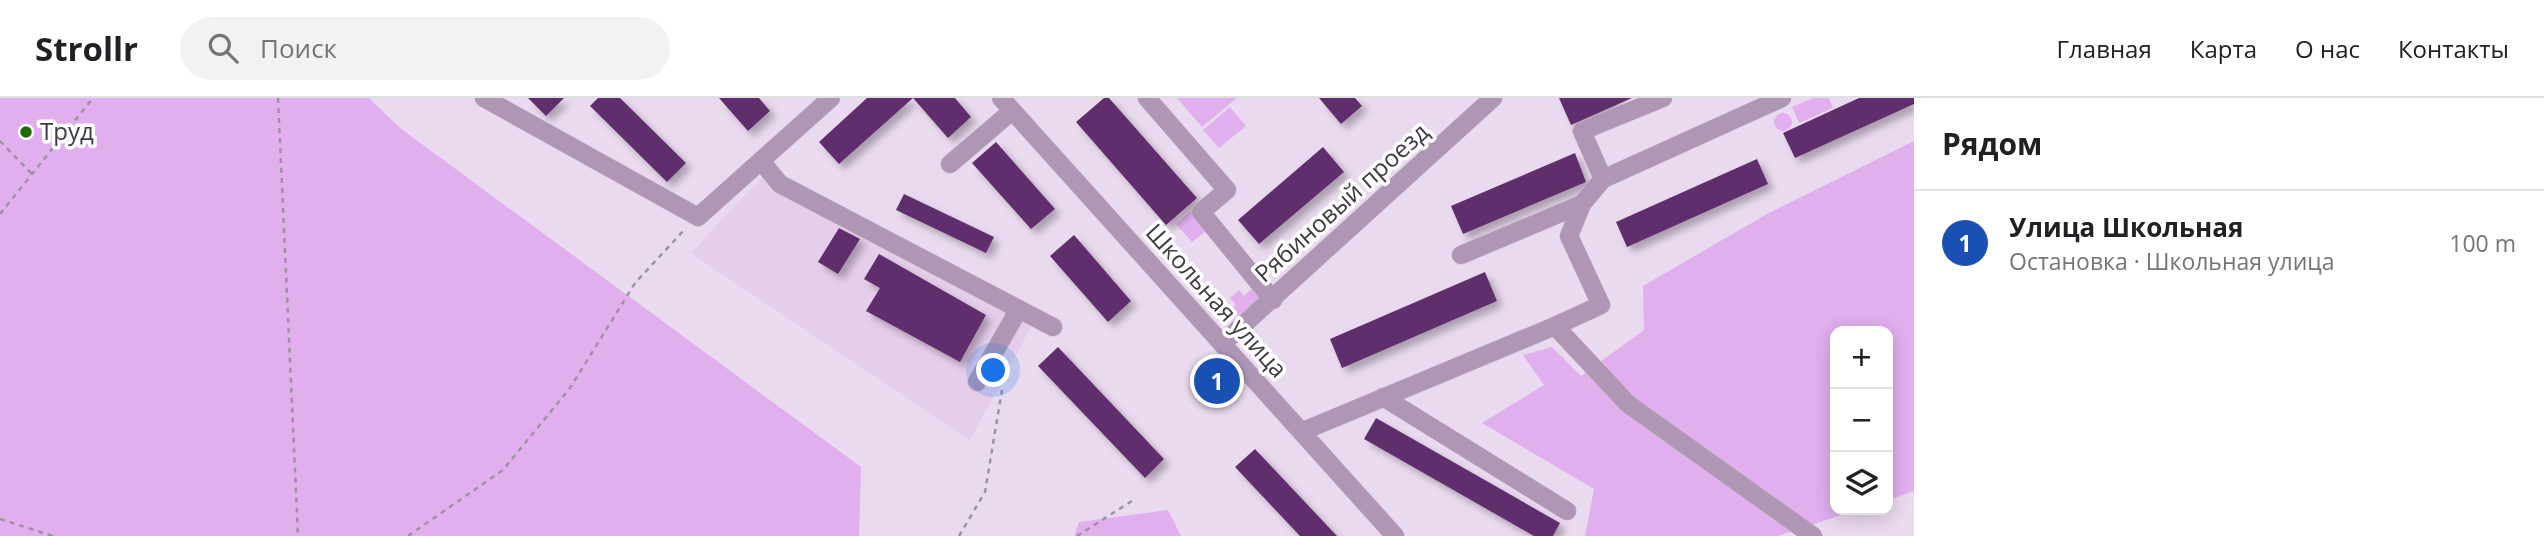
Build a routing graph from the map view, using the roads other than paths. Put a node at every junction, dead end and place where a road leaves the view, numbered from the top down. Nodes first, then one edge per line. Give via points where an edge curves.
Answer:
1 (484, 98) edge
2 (831, 98) edge
3 (1147, 98) edge
4 (1493, 98) edge
5 (1662, 98) edge
6 (1782, 98) edge
7 (1007, 104) edge
8 (761, 161) junction
9 (950, 164) dead end
10 (1603, 179) junction
11 (1582, 204) junction
12 (1461, 255) dead end
13 (1273, 300) junction
14 (1019, 309) junction
15 (1555, 326) junction
16 (1053, 327) dead end
17 (1222, 344) junction
18 (977, 382) dead end
19 (1383, 397) junction
20 (1301, 432) junction
21 (1567, 511) dead end
22 (1395, 536) edge
23 (1814, 536) edge

1 - 8 street via 698,218
2 - 8 street
3 - 13 street via 1227,190 1201,212
4 - 13 street, Рябиновый проезд
5 - 10 street via 1582,131
6 - 10 street
7 - 9 street
7 - 17 street, Школьная улица
8 - 14 street via 780,184
10 - 11 street
11 - 12 street
11 - 15 street via 1569,236 1601,304
13 - 17 street, Рябиновый проезд
14 - 16 street
14 - 18 street
15 - 19 street
15 - 23 street via 1628,404
17 - 20 street, Школьная улица
19 - 20 street
19 - 21 street
20 - 22 street, Школьная улица

